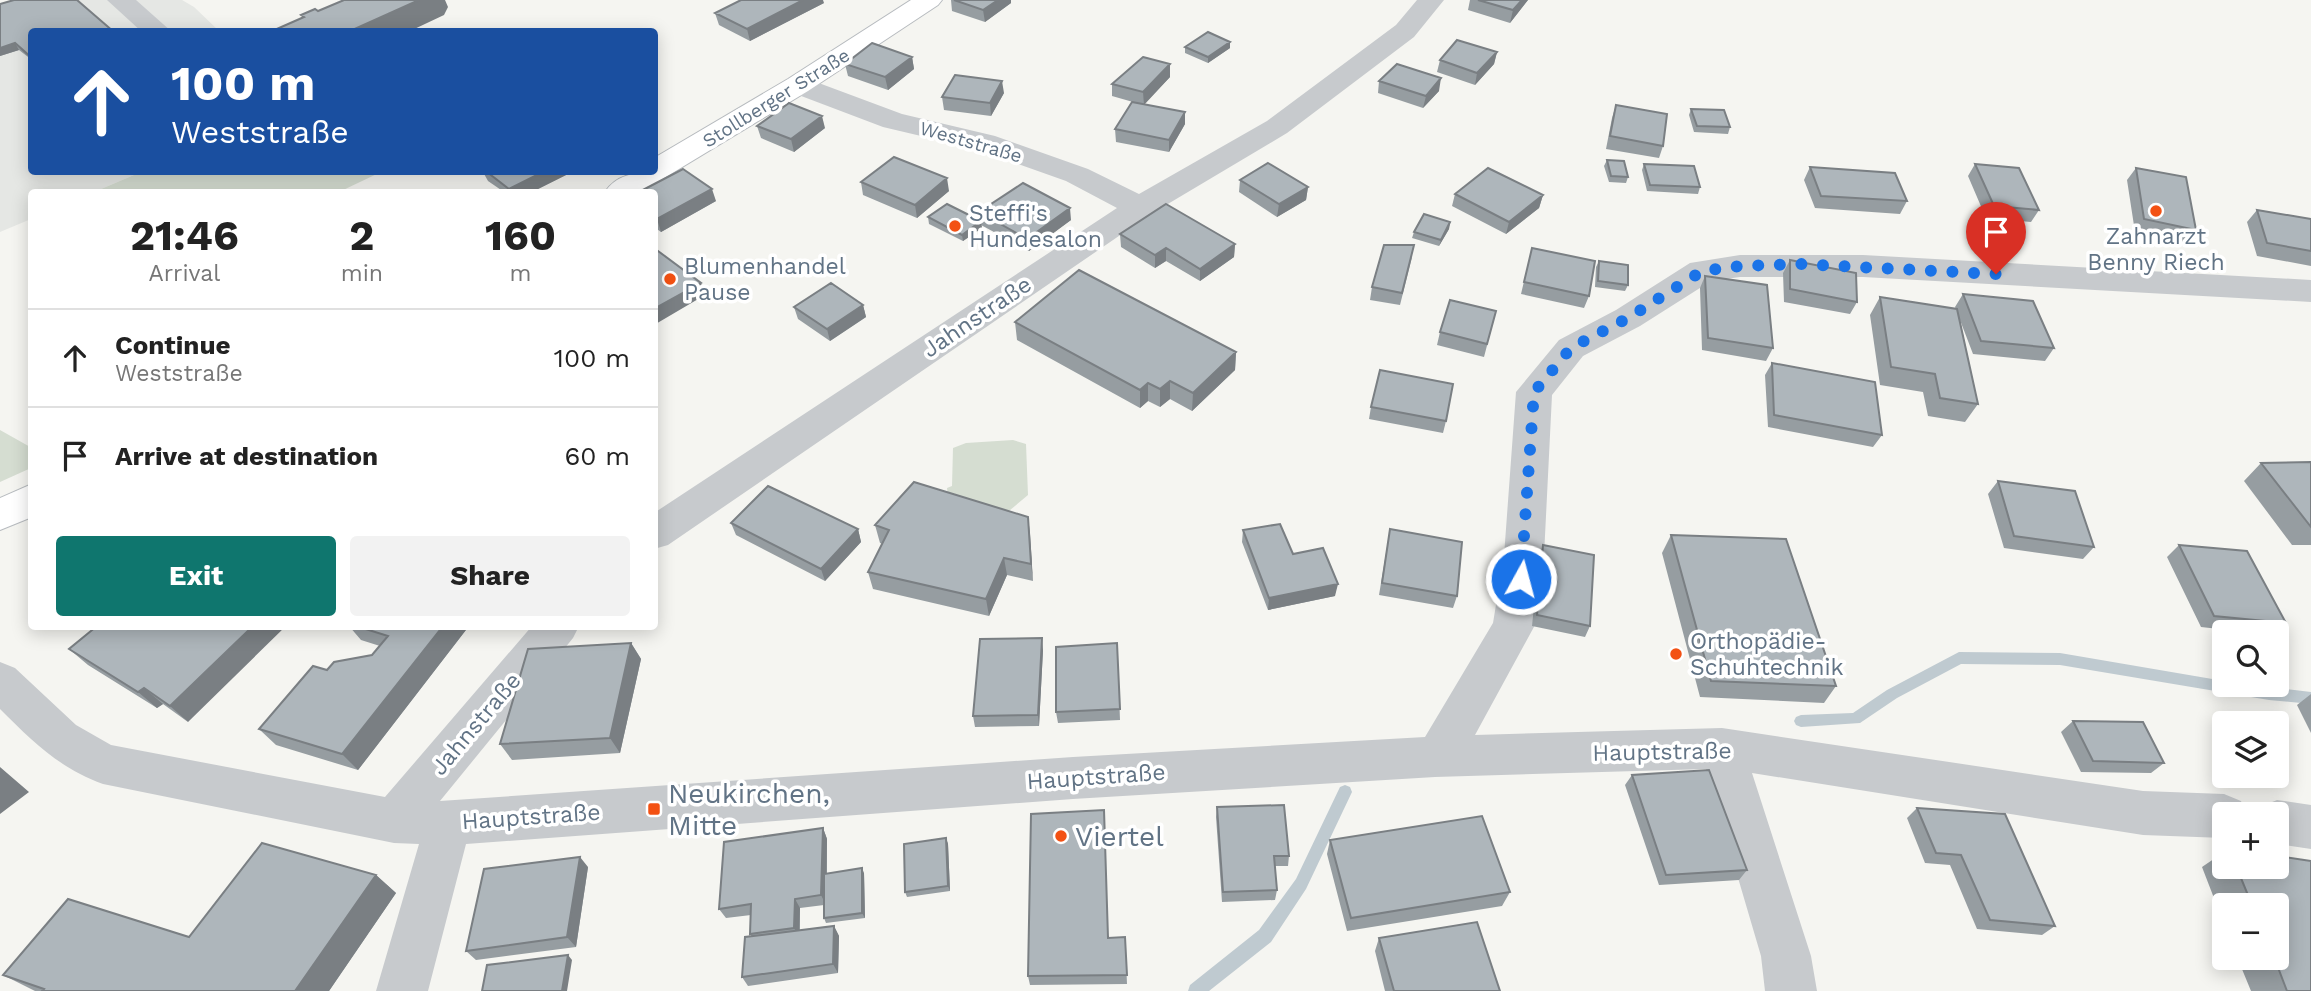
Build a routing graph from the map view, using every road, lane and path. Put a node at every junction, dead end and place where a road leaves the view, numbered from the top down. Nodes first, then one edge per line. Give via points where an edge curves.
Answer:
1 (120, 0) edge
2 (929, 0) edge
3 (1431, 0) edge
4 (154, 28) edge
5 (798, 85) junction
6 (658, 169) edge
7 (648, 175) edge
8 (625, 189) edge
9 (1140, 206) junction
10 (2311, 291) edge
11 (28, 501) edge
12 (0, 515) edge
13 (658, 531) edge
14 (555, 630) edge
15 (0, 681) edge
16 (1721, 748) junction
17 (1435, 757) junction
18 (2212, 816) edge
19 (394, 821) junction
20 (449, 823) junction
21 (2289, 824) edge
22 (2311, 827) edge
23 (402, 991) edge
24 (1791, 991) edge

1 - 4 street
2 - 5 main road, Stollberger Straße
3 - 9 street, Jahnstraße via 1405,31 1277,127
5 - 6 main road, Stollberger Straße
5 - 9 street, Weststraße via 893,121 985,142 1077,175
7 - 8 main road, Stollberger Straße
9 - 13 street, Jahnstraße
10 - 17 street via 1863,266 1740,266 1702,271 1571,348 1534,392 1524,556 1514,625 1446,746
11 - 12 main road
14 - 19 street, Jahnstraße
15 - 19 street, Hauptstraße via 60,739 103,764
16 - 17 street, Hauptstraße
16 - 18 street, Hauptstraße via 2143,813
16 - 24 street via 1787,956
17 - 20 street, Hauptstraße
19 - 20 street, Hauptstraße
20 - 23 street
21 - 22 street

